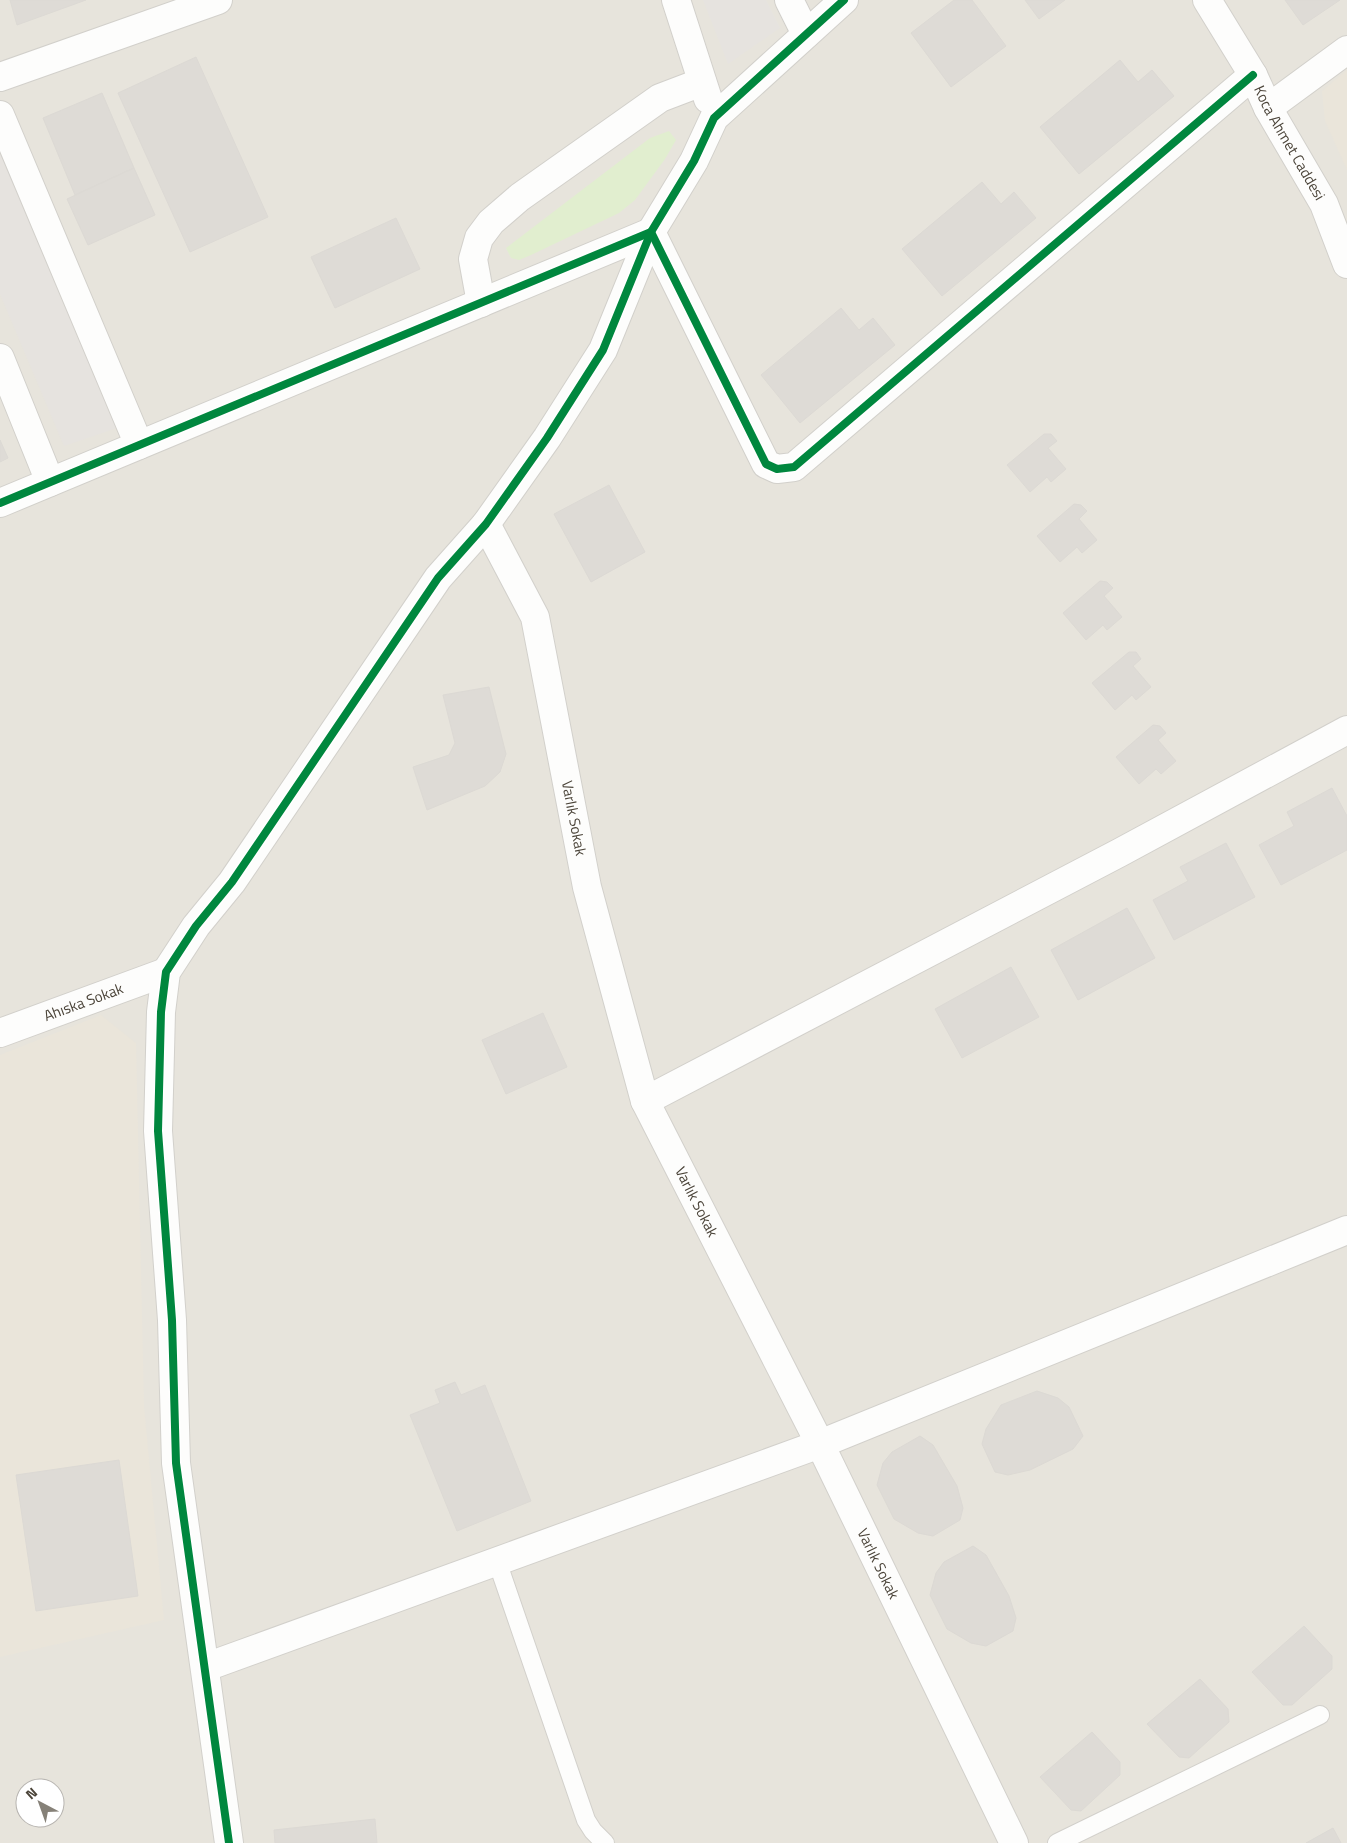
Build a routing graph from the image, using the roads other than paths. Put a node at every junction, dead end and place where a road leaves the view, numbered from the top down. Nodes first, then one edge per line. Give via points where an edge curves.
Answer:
1 (218, 0) edge
2 (676, 0) edge
3 (789, 0) edge
4 (844, 0) edge
5 (1207, 0) edge
6 (806, 34) junction
7 (1347, 50) edge
8 (1253, 75) junction
9 (0, 77) edge
10 (702, 82) junction
11 (1268, 108) junction
12 (0, 115) edge
13 (714, 118) junction
14 (651, 232) junction
15 (1347, 264) edge
16 (481, 303) junction
17 (0, 358) edge
18 (139, 445) junction
19 (50, 482) junction
20 (0, 503) edge
21 (486, 524) junction
22 (1347, 730) edge
23 (166, 972) junction
24 (0, 1032) edge
25 (645, 1101) junction
26 (1347, 1230) edge
27 (820, 1444) junction
28 (497, 1561) junction
29 (206, 1667) junction
30 (1320, 1715) dead end
31 (229, 1843) edge
32 (605, 1843) edge
33 (1014, 1843) edge
34 (1057, 1843) edge

1 - 9 street
2 - 10 street
3 - 6 street
4 - 6 street
5 - 8 street, Koca Ahmet Caddesi
6 - 13 street
7 - 11 street
8 - 11 street, Koca Ahmet Caddesi
8 - 14 street via 794,467 776,469 766,464
10 - 13 street
10 - 16 street via 660,98 520,197 491,222 479,238 473,259
11 - 15 street, Koca Ahmet Caddesi via 1324,204
12 - 18 street
13 - 14 street via 694,160
14 - 16 street
14 - 21 street via 603,350 547,438
16 - 18 street
17 - 19 street
18 - 19 street
19 - 20 street
21 - 23 street via 438,578 232,882 196,926
21 - 25 street, Varlık Sokak via 534,617 587,887
22 - 25 street
23 - 24 street, Ahıska Sokak
23 - 29 street via 161,1012 158,1131 172,1320 176,1463
25 - 27 street, Varlık Sokak
26 - 27 street
27 - 28 street
27 - 33 street, Varlık Sokak
28 - 29 street
28 - 32 lane via 583,1813 593,1831
29 - 31 street
30 - 34 lane

